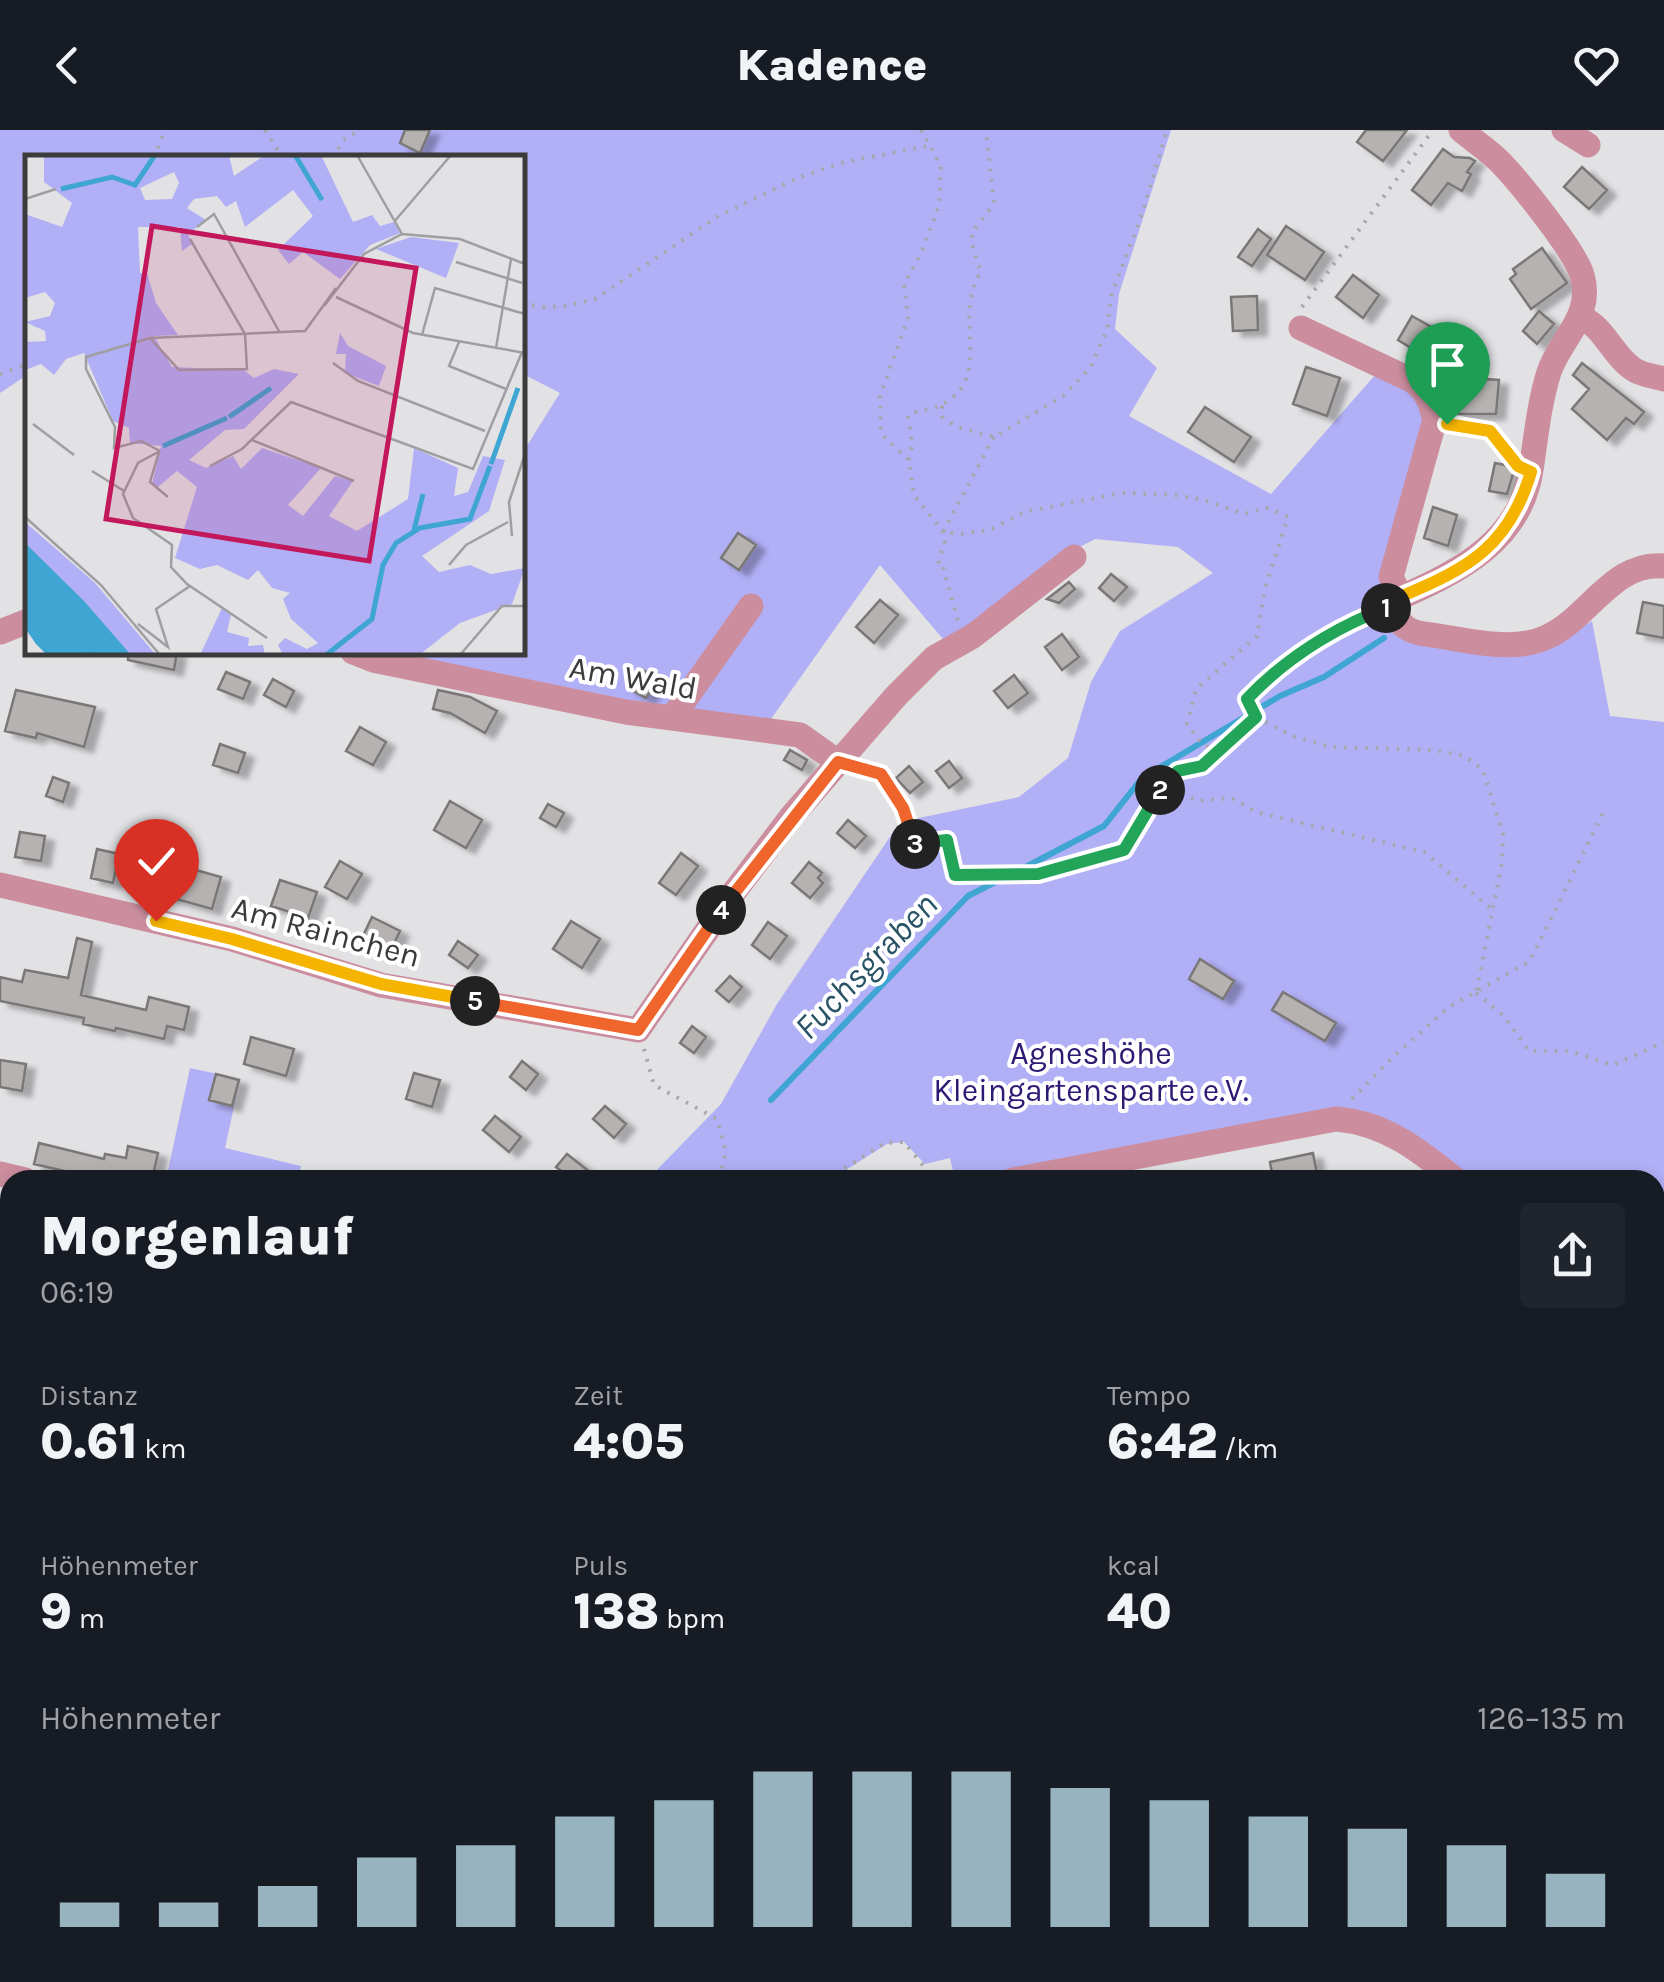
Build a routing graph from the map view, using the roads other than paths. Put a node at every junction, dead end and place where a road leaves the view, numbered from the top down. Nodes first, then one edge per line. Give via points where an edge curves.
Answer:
1 (1460, 130) edge
2 (1564, 130) edge
3 (1588, 145) dead end
4 (1581, 318) junction
5 (1301, 328) road end
6 (1664, 379) edge
7 (1074, 557) dead end
8 (1664, 566) edge
9 (1399, 600) junction
10 (751, 606) dead end
11 (25, 622) edge
12 (0, 632) edge
13 (360, 655) edge
14 (672, 718) junction
15 (838, 762) junction
16 (0, 885) edge
17 (1065, 1170) edge
18 (1444, 1170) edge

1 - 4 street via 1501,163 1566,247 1582,272
2 - 3 street
4 - 6 street via 1635,372
4 - 9 street via 1550,372 1521,507 1469,565
5 - 9 street via 1412,380 1428,398 1435,419 1391,577
7 - 15 street via 934,658
8 - 9 street via 1624,574 1573,621 1524,644 1413,633 1398,620
10 - 14 street
11 - 12 street
13 - 14 street, Am Wald
14 - 15 street, Am Wald via 800,735
15 - 16 street, Am Rainchen via 731,896 638,1030 381,984 232,939
17 - 18 street via 1336,1118 1392,1134

